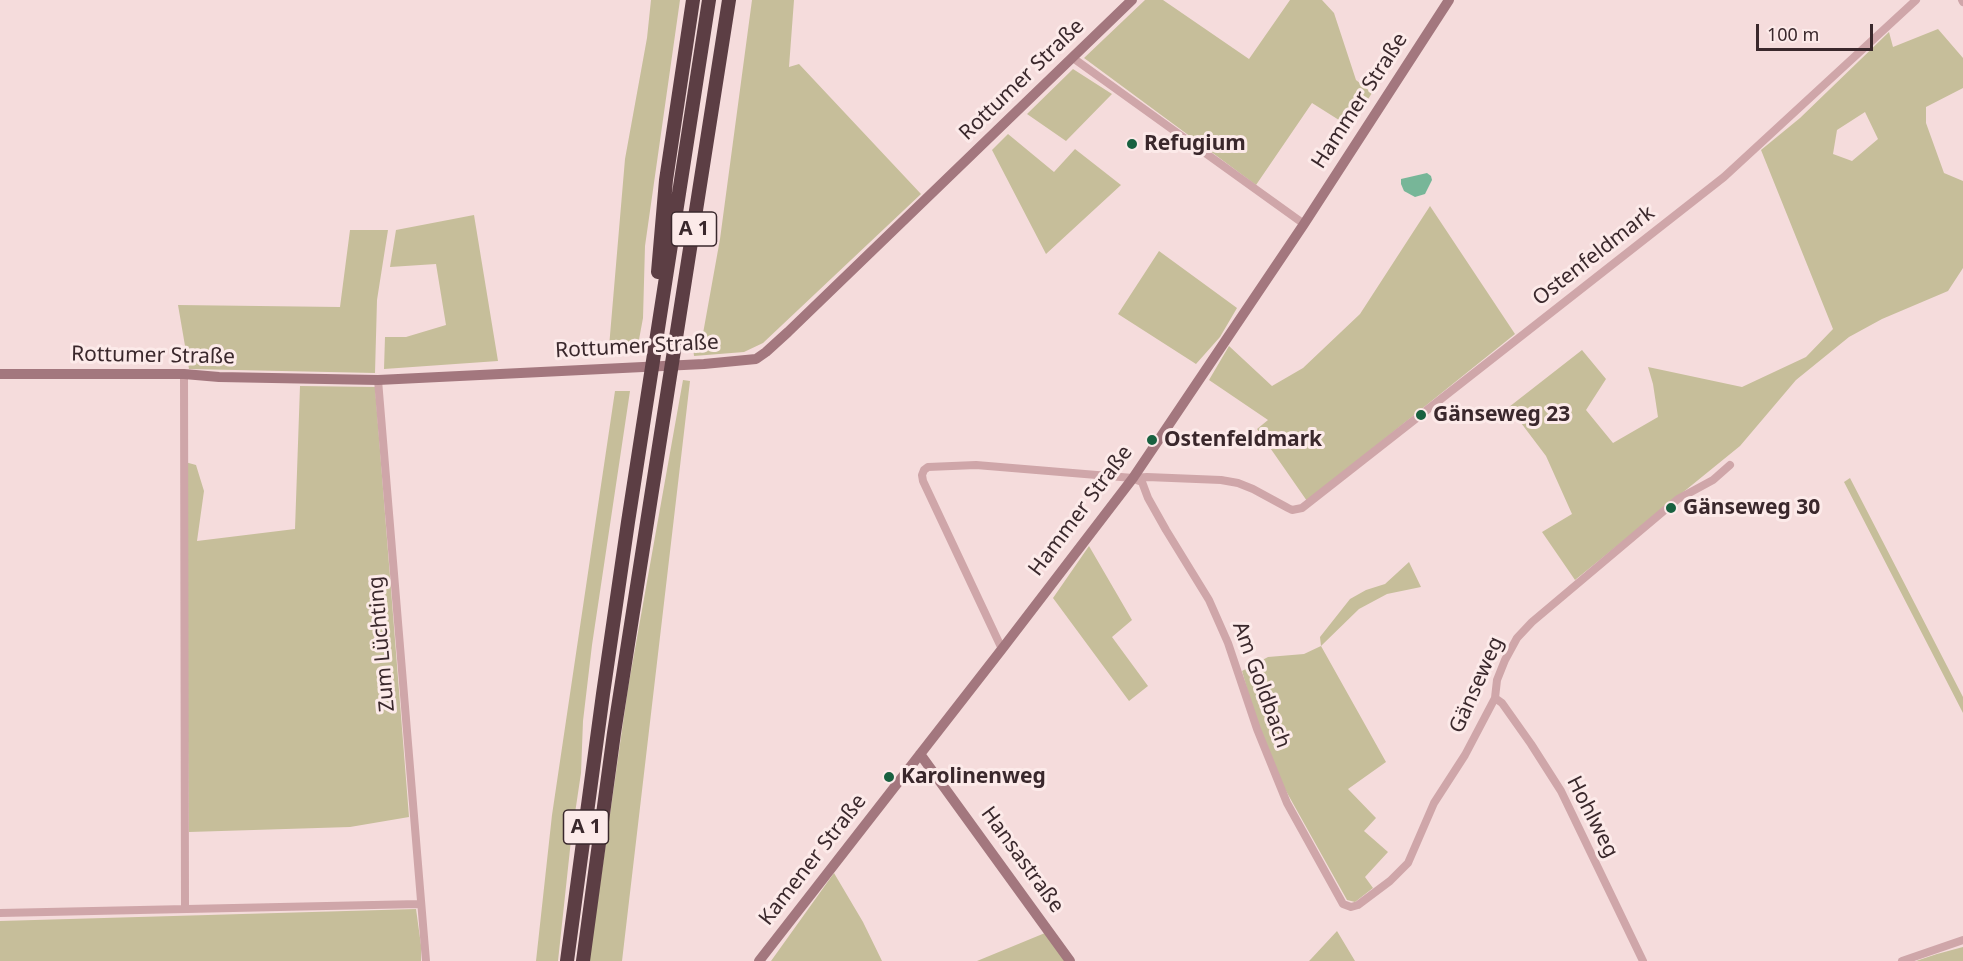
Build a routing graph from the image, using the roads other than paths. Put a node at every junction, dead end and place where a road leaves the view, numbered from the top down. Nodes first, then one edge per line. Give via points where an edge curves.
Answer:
1 (692, 0) edge
2 (709, 0) edge
3 (729, 0) edge
4 (735, 0) edge
5 (1132, 0) edge
6 (1449, 0) edge
7 (1916, 0) edge
8 (726, 22) junction
9 (1073, 58) junction
10 (1304, 224) junction
11 (657, 329) junction
12 (0, 374) edge
13 (184, 374) junction
14 (378, 380) junction
15 (1730, 465) dead end
16 (1133, 478) junction
17 (1002, 649) junction
18 (1495, 698) junction
19 (920, 754) junction
20 (420, 904) junction
21 (1351, 907) joint
22 (185, 909) junction
23 (0, 913) edge
24 (1963, 940) edge
25 (426, 961) edge
26 (567, 961) edge
27 (582, 961) edge
28 (759, 961) edge
29 (1070, 961) edge
30 (1643, 961) edge
31 (1902, 961) edge

1 - 11 highway via 666,180
2 - 11 highway, A 1
3 - 8 highway, A 1
4 - 8 highway
5 - 9 street, Rottumer Straße
6 - 10 street, Hammer Straße
7 - 16 street, Ostenfeldmark via 1724,177 1307,505 1293,510 1246,486 1221,480
8 - 27 highway, A 1
9 - 10 street
9 - 14 street, Rottumer Straße via 756,359
10 - 16 street, Hammer Straße
11 - 26 highway, A 1
12 - 13 street, Rottumer Straße
13 - 14 street, Rottumer Straße
13 - 22 street
14 - 20 street, Zum Lüchting
15 - 18 street, Gänseweg via 1713,480 1678,499 1532,622 1505,660
16 - 17 street, Hammer Straße
16 - 17 street, Ostenfeldmark via 976,465 924,470 923,480
16 - 21 street, Am Goldbach via 1142,482 1209,600 1287,803 1343,904
17 - 19 street, Hammer Straße
18 - 21 street, Gänseweg via 1434,803 1408,863 1390,881
18 - 30 street, Hohlweg via 1561,791
19 - 28 street, Kamener Straße
19 - 29 street, Hansastraße
20 - 22 street
20 - 25 street, Zum Lüchting
22 - 23 street
24 - 31 street

